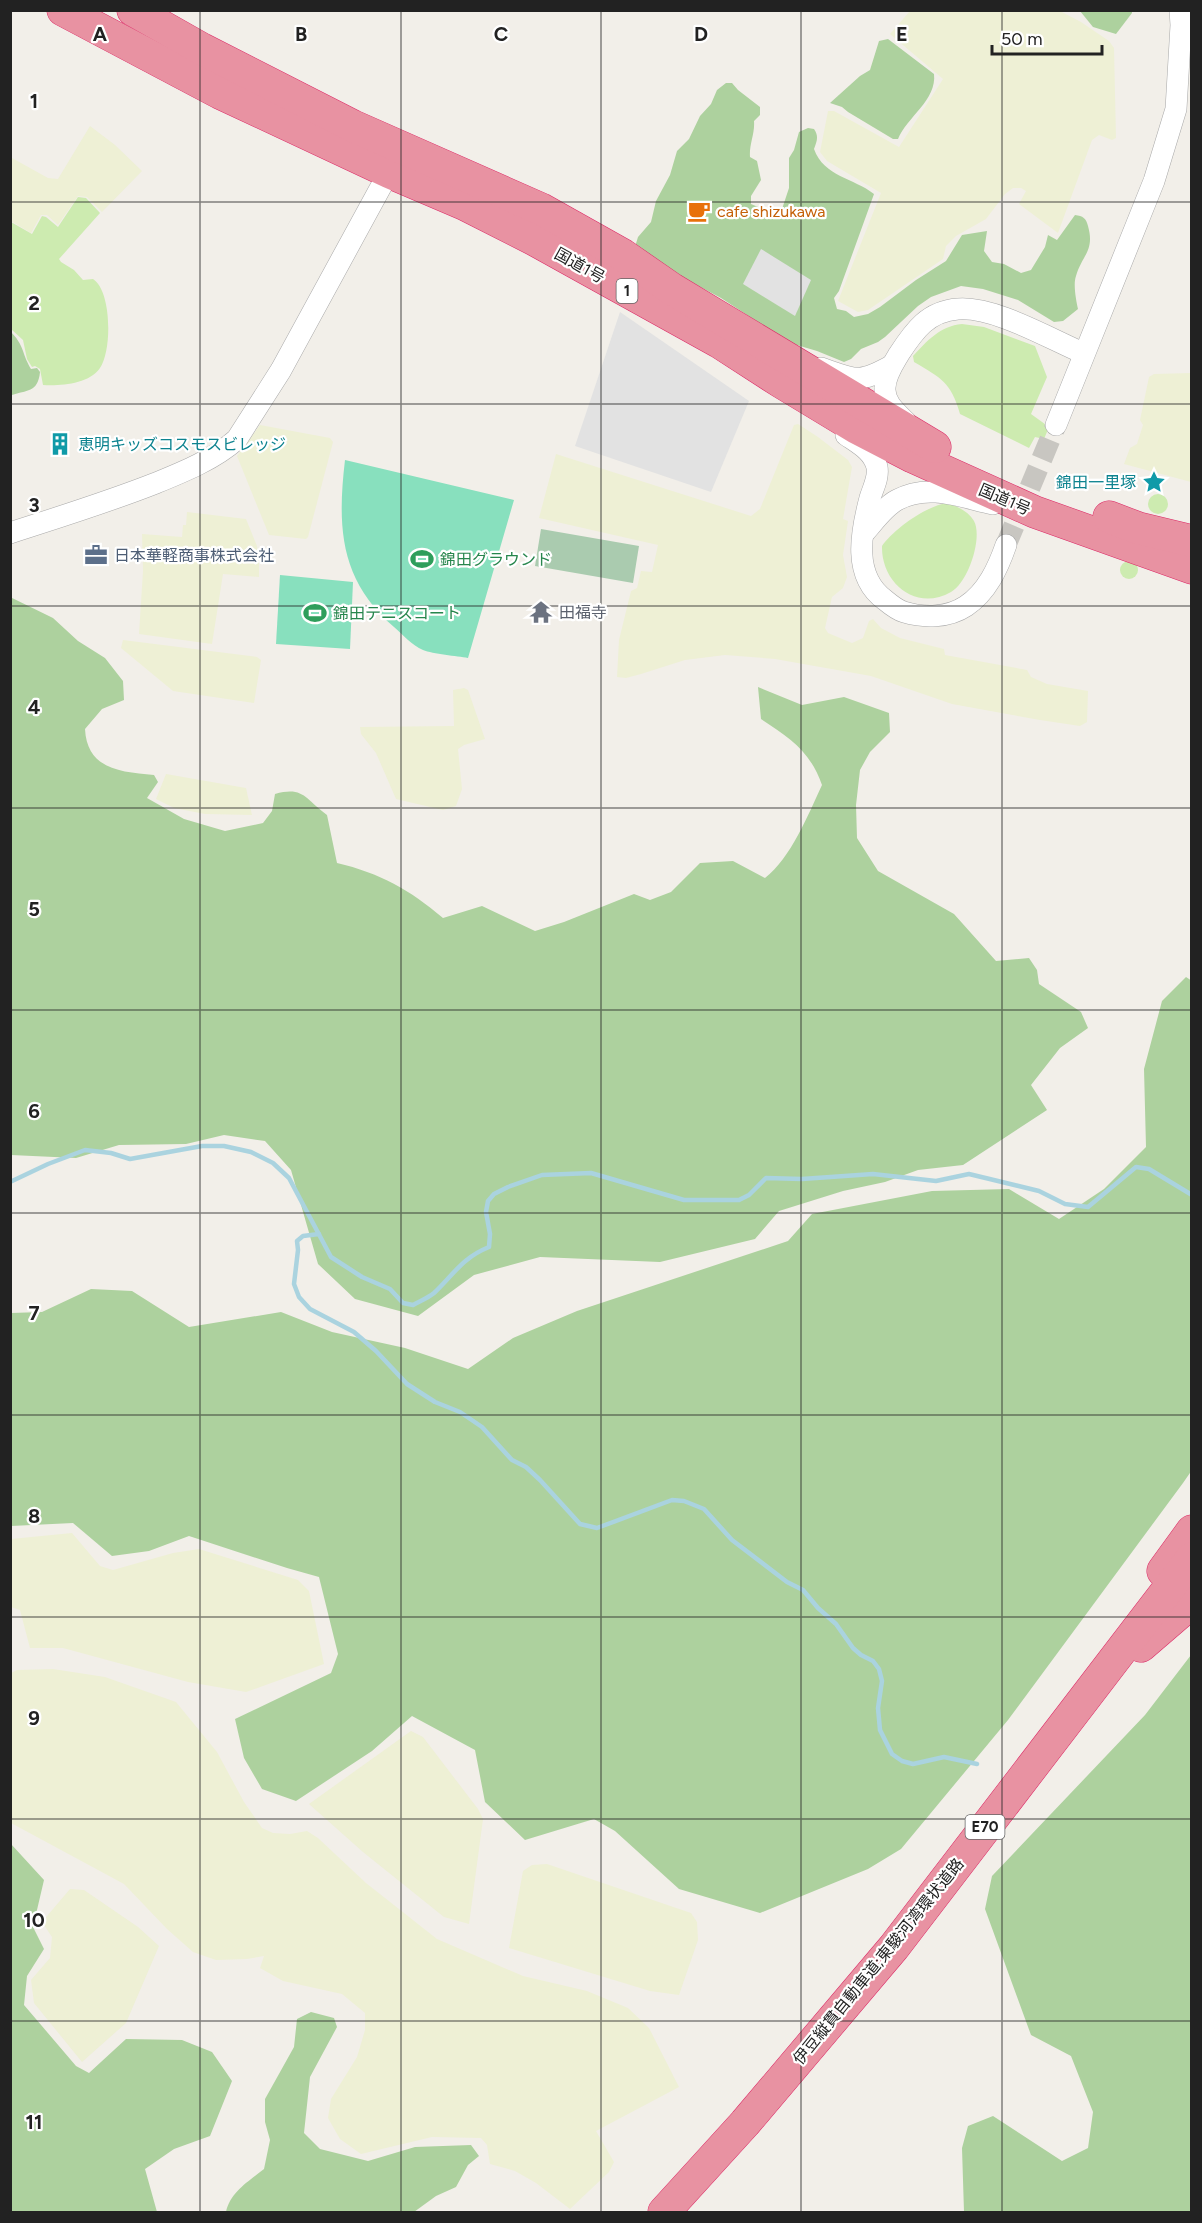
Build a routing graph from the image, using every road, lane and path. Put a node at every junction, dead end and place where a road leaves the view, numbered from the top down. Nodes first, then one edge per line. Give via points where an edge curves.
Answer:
1 (63, 10) edge
2 (133, 10) edge
3 (1180, 10) edge
4 (353, 126) junction
5 (431, 160) junction
6 (392, 166) junction
7 (1083, 354) junction
8 (891, 366) junction
9 (781, 368) junction
10 (1056, 425) tunnel mouth
11 (938, 448) junction
12 (1035, 512) junction
13 (10, 533) edge
14 (864, 533) junction
15 (1191, 541) edge
16 (1006, 545) tunnel mouth
17 (1191, 568) edge
18 (1191, 1531) edge
19 (1191, 1558) edge
20 (1191, 1602) edge
21 (1086, 1696) junction
22 (671, 2212) edge

1 - 6 highway, 国道1号 / 1 via 220,93
2 - 4 highway, 国道1号 / 1
3 - 7 street via 1176,109 1154,181
4 - 5 highway, 国道1号 / 1
4 - 6 street via 360,144
5 - 6 street via 416,168
5 - 9 highway, 国道1号 / 1 via 541,209 623,255
6 - 9 highway, 国道1号 / 1 via 718,342
6 - 13 street via 281,370 237,439 176,475
7 - 8 street via 996,315 961,309 932,317 914,331
7 - 10 street
8 - 9 street via 868,379
8 - 11 street via 885,389 893,410
9 - 11 highway, 国道1号 / 1
9 - 12 highway, 国道1号 / 1 via 857,428
9 - 14 street via 825,422 865,448 874,460 878,475
11 - 15 highway, 国道1号 / 1 via 984,470 1138,528
12 - 14 street via 940,491 917,493 897,500
12 - 17 highway, 国道1号 / 1
14 - 16 street via 860,552 869,584 899,610 915,615 950,614 966,606 984,590
18 - 21 highway via 1142,1602
19 - 21 highway, 伊豆縦貫自動車道;東駿河湾環状道路 / E70
20 - 21 highway
21 - 22 highway, 伊豆縦貫自動車道;東駿河湾環状道路 / E70 via 894,1947

